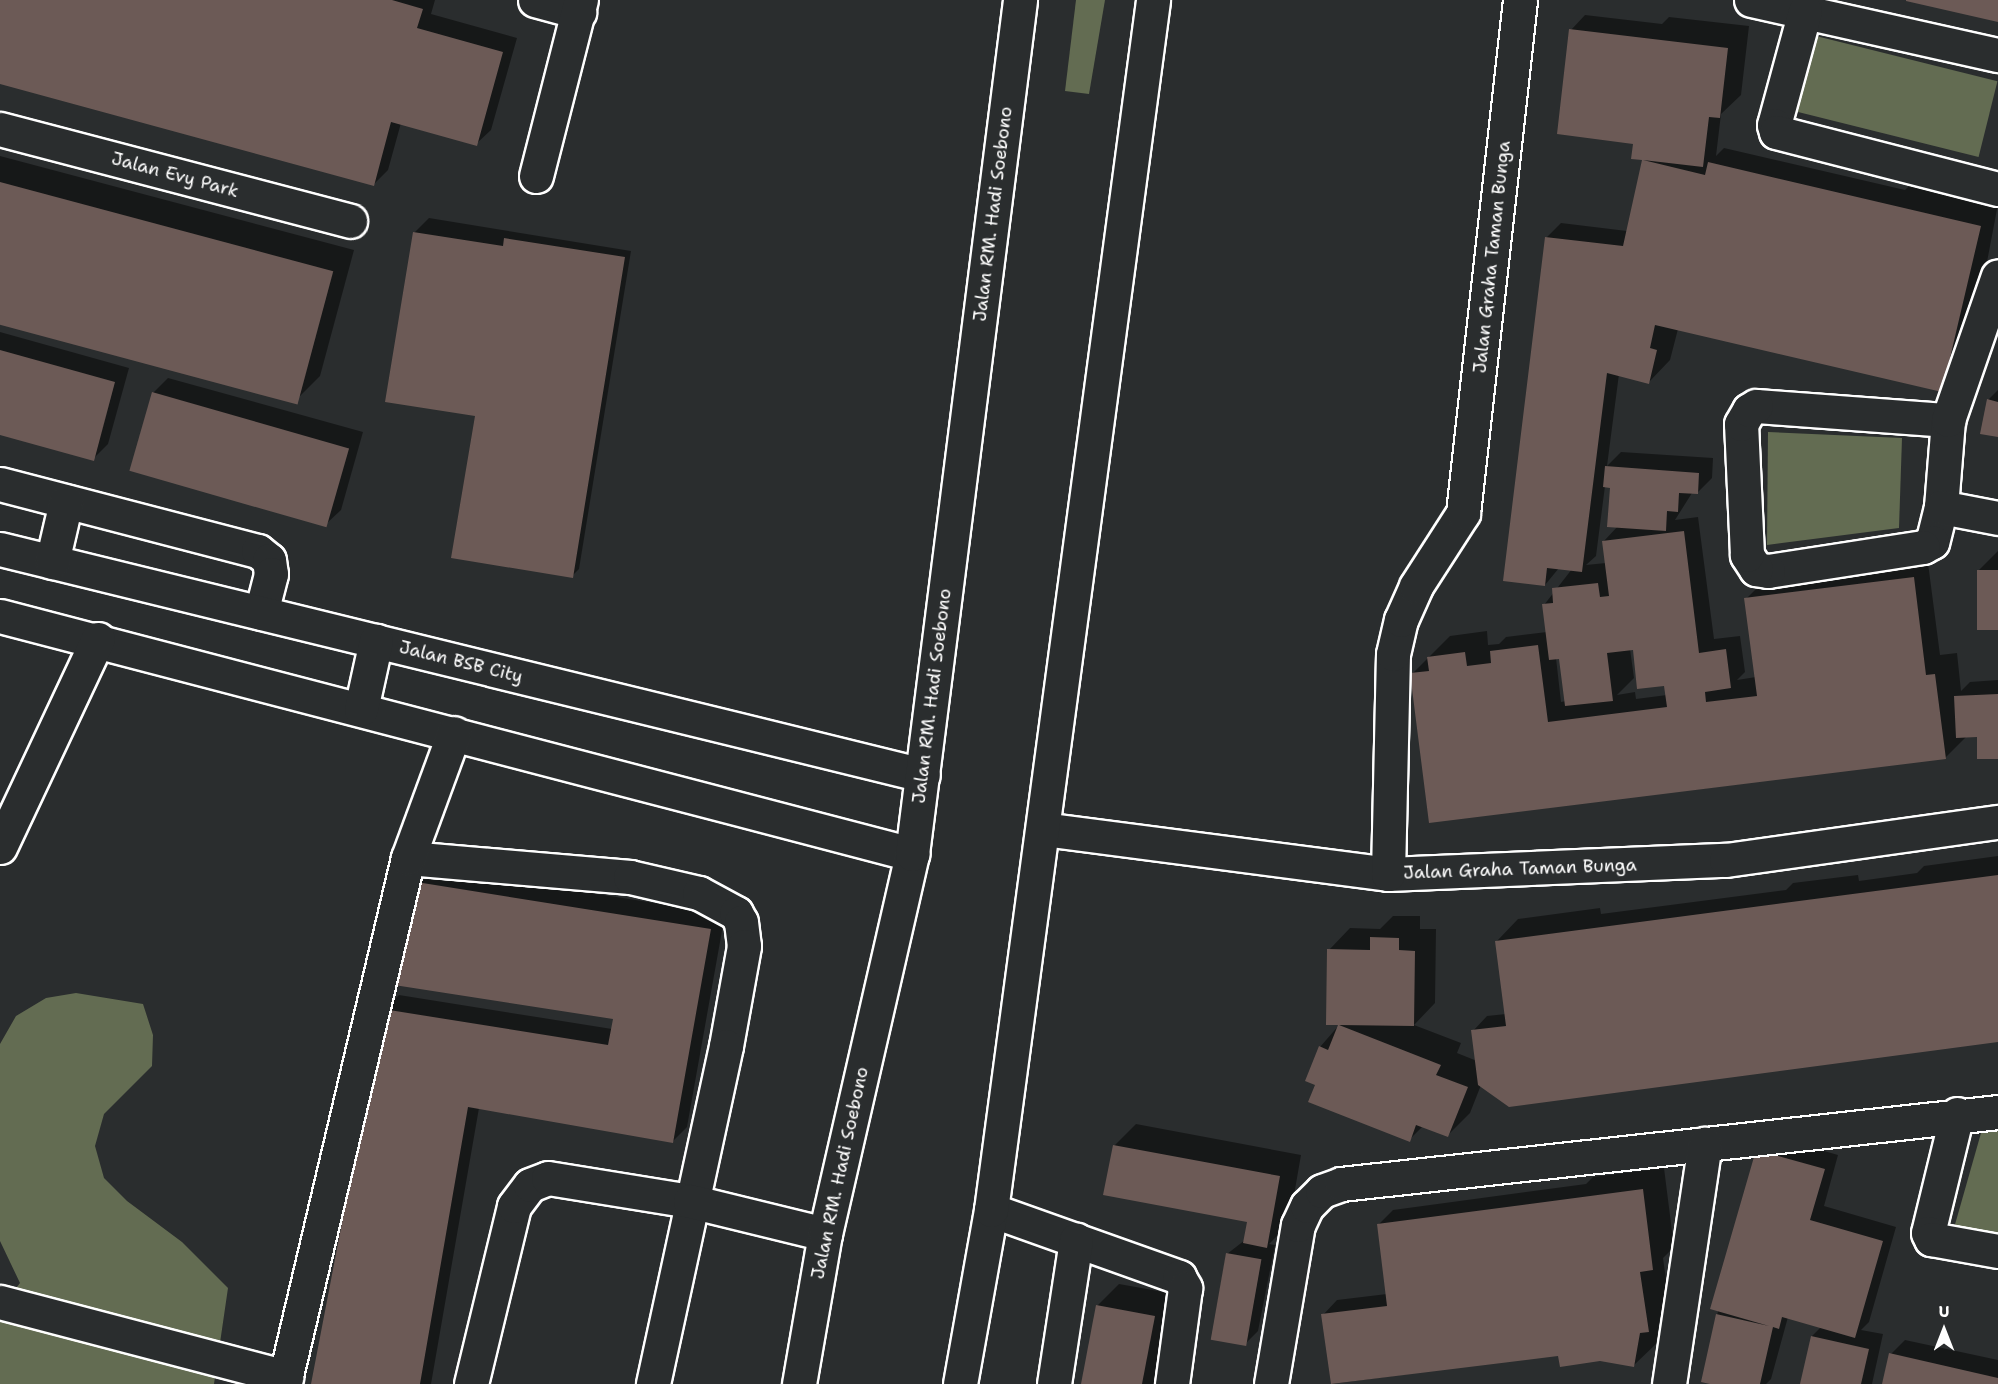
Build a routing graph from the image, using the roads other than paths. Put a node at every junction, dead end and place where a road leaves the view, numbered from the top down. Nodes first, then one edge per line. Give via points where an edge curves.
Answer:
1 (535, 0) edge
2 (1020, 0) edge
3 (1153, 0) edge
4 (1520, 0) edge
5 (1750, 0) edge
6 (580, 6) edge
7 (1805, 11) junction
8 (1998, 55) edge
9 (0, 129) edge
10 (536, 176) dead end
11 (1998, 189) edge
12 (350, 221) dead end
13 (1998, 276) edge
14 (1948, 420) junction
15 (0, 484) edge
16 (66, 502) junction
17 (1941, 507) junction
18 (1998, 518) edge
19 (0, 549) edge
20 (52, 562) junction
21 (261, 613) junction
22 (0, 616) edge
23 (98, 639) junction
24 (375, 641) junction
25 (361, 709) junction
26 (454, 734) junction
27 (923, 776) junction
28 (1998, 822) edge
29 (1043, 829) junction
30 (0, 847) edge
31 (912, 854) junction
32 (408, 858) junction
33 (1388, 874) junction
34 (1998, 1112) edge
35 (1957, 1114) junction
36 (1705, 1144) junction
37 (690, 1201) junction
38 (991, 1210) junction
39 (825, 1234) junction
40 (1076, 1240) junction
41 (1998, 1251) edge
42 (0, 1302) edge
43 (285, 1381) edge
44 (471, 1384) edge
45 (653, 1384) edge
46 (799, 1384) edge
47 (960, 1384) edge
48 (1054, 1384) edge
49 (1172, 1384) edge
50 (1271, 1384) edge
51 (1669, 1384) edge

1 - 6 street
2 - 27 street, Jalan RM. Hadi Soebono
3 - 29 street
4 - 33 street, Jalan Graha Taman Bunga via 1463,513 1416,586 1401,620 1393,654
5 - 7 street
6 - 10 street
7 - 8 street
7 - 11 street via 1774,125 1776,132
9 - 12 street, Jalan Evy Park
13 - 14 street
14 - 17 street
14 - 17 street via 1756,406 1741,424 1747,555 1756,569 1768,571 1923,546 1937,533
15 - 16 street
16 - 20 street
16 - 21 street via 258,551 269,560 271,574
17 - 18 street
19 - 20 street, Jalan BSB City
20 - 21 street, Jalan BSB City
21 - 24 street, Jalan BSB City
22 - 23 street
23 - 25 street
23 - 30 street
24 - 25 street
24 - 27 street, Jalan BSB City
25 - 26 street
26 - 31 street
26 - 32 street
27 - 31 street, Jalan RM. Hadi Soebono
28 - 33 street, Jalan Graha Taman Bunga via 1726,860
29 - 33 street, Jalan Graha Taman Bunga
29 - 38 street
31 - 39 street, Jalan RM. Hadi Soebono
32 - 37 street via 630,877 699,893 736,913 744,928 744,946 711,1123
32 - 43 street
34 - 35 street
35 - 36 street
35 - 41 street via 1928,1233 1930,1239
36 - 50 street via 1369,1180 1322,1191 1307,1206 1298,1225
36 - 51 street
37 - 39 street
37 - 44 street via 548,1178 530,1185 514,1206
37 - 45 street
38 - 40 street
38 - 47 street
39 - 46 street, Jalan RM. Hadi Soebono
40 - 48 street
40 - 49 street via 1179,1276 1185,1288
42 - 43 street

